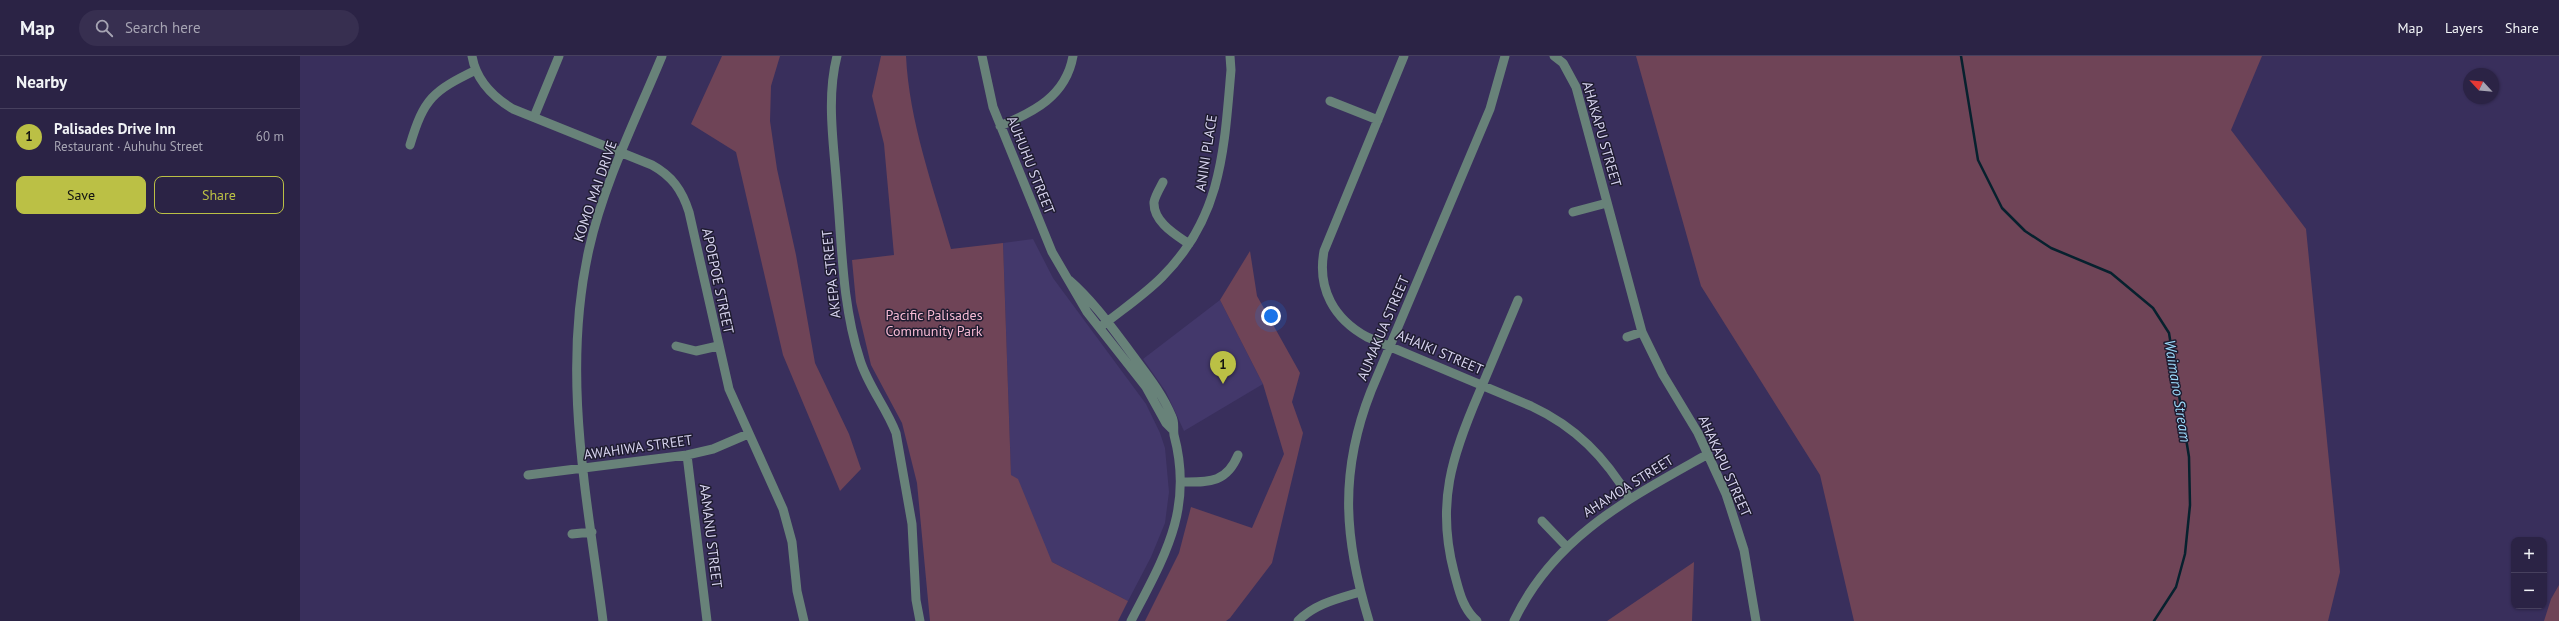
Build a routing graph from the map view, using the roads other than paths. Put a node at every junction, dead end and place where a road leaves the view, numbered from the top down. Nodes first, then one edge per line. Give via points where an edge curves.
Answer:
1 (472, 56) edge
2 (559, 56) edge
3 (662, 56) edge
4 (837, 56) edge
5 (982, 56) edge
6 (1073, 56) edge
7 (1230, 56) edge
8 (1404, 56) edge
9 (1506, 56) edge
10 (1554, 56) edge
11 (476, 70) junction
12 (1330, 100) dead end
13 (534, 117) junction
14 (1378, 120) junction
15 (1000, 126) junction
16 (410, 145) dead end
17 (623, 153) junction
18 (1162, 182) dead end
19 (1607, 203) junction
20 (1573, 212) dead end
21 (1189, 244) junction
22 (1068, 279) junction
23 (1518, 300) dead end
24 (1107, 322) junction
25 (1099, 328) junction
26 (1642, 332) junction
27 (1627, 337) dead end
28 (676, 346) dead end
29 (718, 346) junction
30 (1390, 346) junction
31 (1482, 385) junction
32 (1173, 430) junction
33 (748, 434) junction
34 (1708, 454) junction
35 (687, 455) junction
36 (1238, 456) dead end
37 (583, 468) junction
38 (528, 475) dead end
39 (1181, 482) junction
40 (1630, 499) junction
41 (1542, 521) dead end
42 (592, 532) junction
43 (572, 534) dead end
44 (1566, 546) junction
45 (1360, 592) junction
46 (603, 621) edge
47 (707, 621) edge
48 (804, 621) edge
49 (920, 621) edge
50 (1132, 621) edge
51 (1298, 621) edge
52 (1369, 621) edge
53 (1476, 621) edge
54 (1514, 621) edge
55 (1756, 621) edge

1 - 11 street, APOEPOE STREET
2 - 13 street
3 - 17 street, KOMO MAI DRIVE
4 - 49 street, AKEPA STREET via 833,78 832,116 845,295 865,376 896,433 912,524 916,600
5 - 15 street, AUHUHU STREET via 988,90
6 - 15 street via 1064,80 1050,98 1029,114
7 - 21 street, ANINI PLACE via 1231,77 1218,181 1206,216
8 - 14 street, AHAIKI STREET
9 - 30 street, AUMAKUA STREET via 1490,109
10 - 19 street, AHAKAPU STREET via 1562,63 1576,87
11 - 13 street, APOEPOE STREET via 489,90 502,102
11 - 16 street via 433,94 423,110
12 - 14 street
13 - 17 street, APOEPOE STREET
14 - 30 street, AHAIKI STREET via 1328,237 1322,257 1322,274 1327,295 1345,322 1355,330
15 - 22 street, AUHUHU STREET via 1044,234
17 - 29 street, APOEPOE STREET via 659,169 680,189 689,212
17 - 37 street, KOMO MAI DRIVE via 595,228 582,284 577,321 575,390
18 - 21 street via 1154,202 1156,212 1165,226
19 - 20 street, AHAKAPU STREET
19 - 26 street, AHAKAPU STREET
21 - 24 street, ANINI PLACE via 1161,278
22 - 24 street, AUHUHU STREET
22 - 25 street, AUHUHU STREET via 1073,292
23 - 31 street
24 - 25 street, ANINI PLACE
24 - 32 street, AUHUHU STREET via 1162,397 1173,420
25 - 32 street, AUHUHU STREET via 1146,387 1166,423
26 - 27 street
26 - 34 street, AHAKAPU STREET via 1656,364
28 - 29 street via 696,350
29 - 33 street, APOEPOE STREET via 729,389
30 - 31 street, AHAIKI STREET
30 - 45 street, AUMAKUA STREET via 1361,419 1349,476 1349,530
31 - 40 street, AHAIKI STREET via 1546,412 1570,427 1604,460
31 - 53 street via 1455,451 1448,476 1445,502 1448,551 1462,600
32 - 39 street, AUHUHU STREET
33 - 35 street, AWAHIWA STREET via 713,449
33 - 48 street, APOEPOE STREET via 783,509 792,542
34 - 40 street, AHAMOA STREET
34 - 55 street, AHAKAPU STREET via 1737,525 1749,575
35 - 37 street, AWAHIWA STREET
35 - 47 street, AAMANU STREET
36 - 39 street via 1223,477 1205,482
37 - 38 street, AWAHIWA STREET
37 - 42 street, KOMO MAI DRIVE
39 - 50 street, AUHUHU STREET via 1179,508 1170,545
40 - 44 street, AHAMOA STREET via 1597,520
41 - 44 street
42 - 43 street
42 - 46 street, KOMO MAI DRIVE
44 - 54 street, AHAMOA STREET via 1538,580
45 - 51 street via 1319,606
45 - 52 street, AUMAKUA STREET

